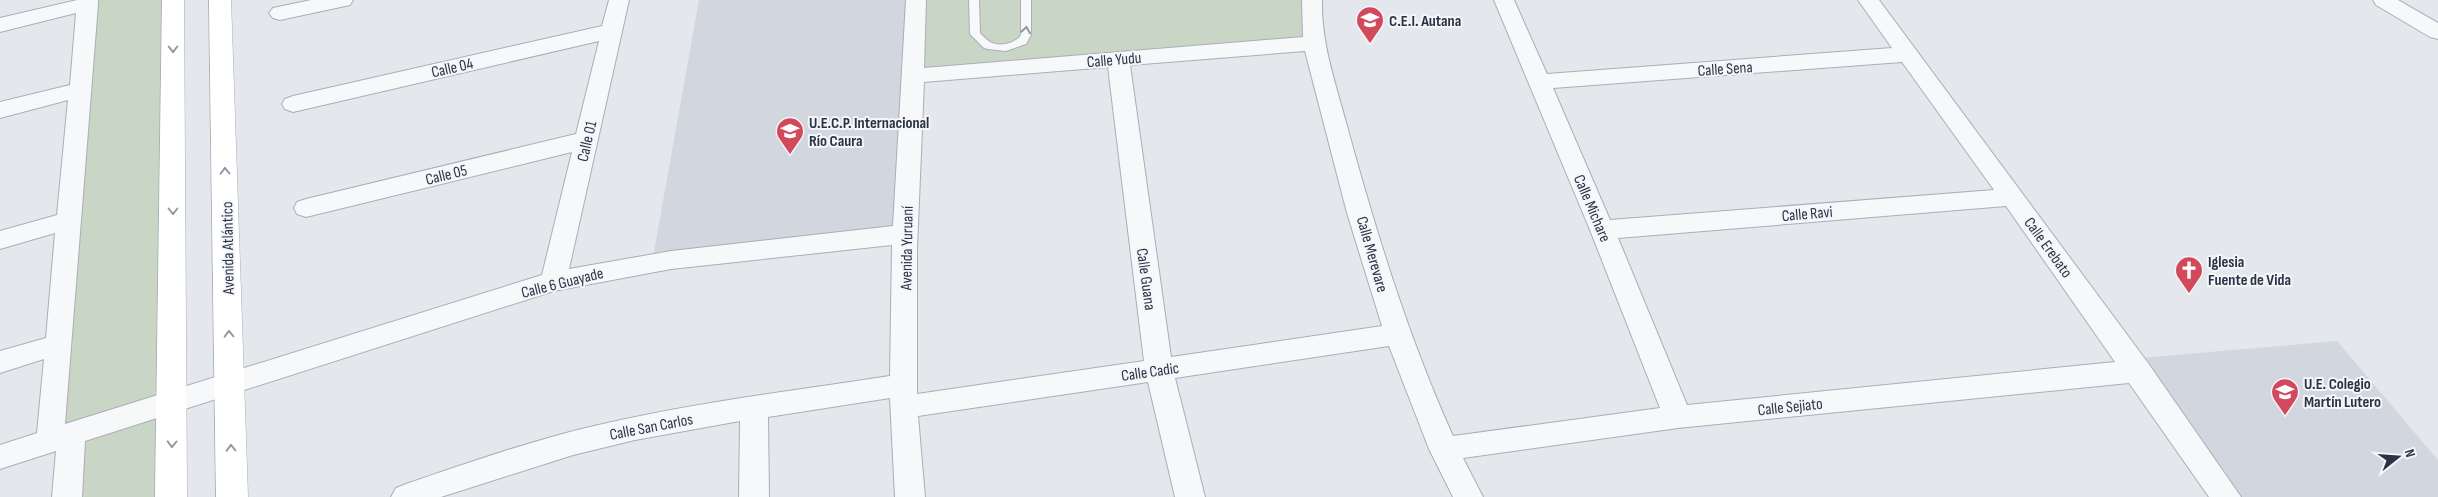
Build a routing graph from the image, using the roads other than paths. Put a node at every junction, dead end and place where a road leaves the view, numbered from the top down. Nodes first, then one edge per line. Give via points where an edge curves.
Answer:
1 (173, 0) edge
2 (220, 0) edge
3 (343, 0) edge
4 (619, 0) edge
5 (916, 0) edge
6 (974, 0) edge
7 (1026, 0) edge
8 (1312, 0) edge
9 (1504, 0) edge
10 (1868, 0) edge
11 (2383, 0) edge
12 (88, 2) edge
13 (280, 13) dead end
14 (0, 25) edge
15 (612, 31) junction
16 (2438, 32) edge
17 (1315, 43) junction
18 (1910, 54) junction
19 (1118, 59) junction
20 (914, 76) junction
21 (1540, 82) junction
22 (81, 89) junction
23 (293, 104) dead end
24 (0, 110) edge
25 (586, 140) junction
26 (2012, 197) junction
27 (306, 208) dead end
28 (70, 220) junction
29 (1602, 230) junction
30 (905, 234) junction
31 (0, 240) edge
32 (553, 281) junction
33 (1396, 334) junction
34 (59, 344) junction
35 (0, 362) edge
36 (1159, 369) junction
37 (2138, 371) junction
38 (230, 382) junction
39 (904, 396) junction
40 (173, 401) junction
41 (754, 408) junction
42 (1678, 417) junction
43 (61, 437) junction
44 (1444, 449) junction
45 (0, 457) edge
46 (457, 488) edge
47 (67, 497) edge
48 (171, 497) edge
49 (232, 497) edge
50 (406, 497) edge
51 (754, 497) edge
52 (910, 497) edge
53 (1190, 497) edge
54 (1468, 497) edge
55 (2226, 497) edge

1 -> 40 main road
38 -> 2 main road, Avenida Atlántico
3 - 13 street
4 - 15 street, Calle 01
5 - 20 street, Avenida Yuruaní
6 -> 7 lane via 975,34 988,46 1006,48 1022,42 1026,35
8 - 17 street, Calle Merevare
9 - 21 street, Calle Michare
10 - 18 street, Calle Erebato
11 - 16 street
12 - 14 street
12 - 22 street
15 - 23 street, Calle 04
15 - 25 street, Calle 01
17 - 19 street, Calle Yudu
17 - 33 street, Calle Merevare via 1338,135
18 - 21 street, Calle Sena
18 - 26 street, Calle Erebato
19 - 20 street, Calle Yudu
19 - 36 street, Calle Guana
20 - 30 street, Avenida Yuruaní
21 - 29 street, Calle Michare
22 - 24 street
22 - 28 street
25 - 27 street, Calle 05
25 - 32 street, Calle 01
26 - 29 street, Calle Ravi
26 - 37 street, Calle Erebato
28 - 31 street
28 - 34 street
29 - 42 street, Calle Michare
30 - 32 street, Calle 6 Guayade via 671,260
30 - 39 street, Avenida Yuruaní
32 - 38 street, Calle 6 Guayade
33 - 36 street, Calle Cadic
33 - 44 street, Calle Merevare
34 - 35 street
34 - 43 street
36 - 39 street, Calle Cadic
36 - 53 street, Calle Guana
37 - 42 street, Calle Sejiato
37 - 55 street, Calle Erebato
38 - 40 street, Calle 6 Guayade
49 -> 38 main road, Avenida Atlántico
39 - 41 street, Calle San Carlos
39 - 52 street, Avenida Yuruaní
40 - 43 street, Calle 6 Guayade
40 -> 48 main road
41 - 46 street, Calle San Carlos via 653,425 545,450
41 - 51 street
42 - 44 street, Calle Sejiato
43 - 45 street, Calle 6 Guayade
43 - 47 street
44 - 54 street, Calle Merevare
46 - 50 street, Calle San Carlos

